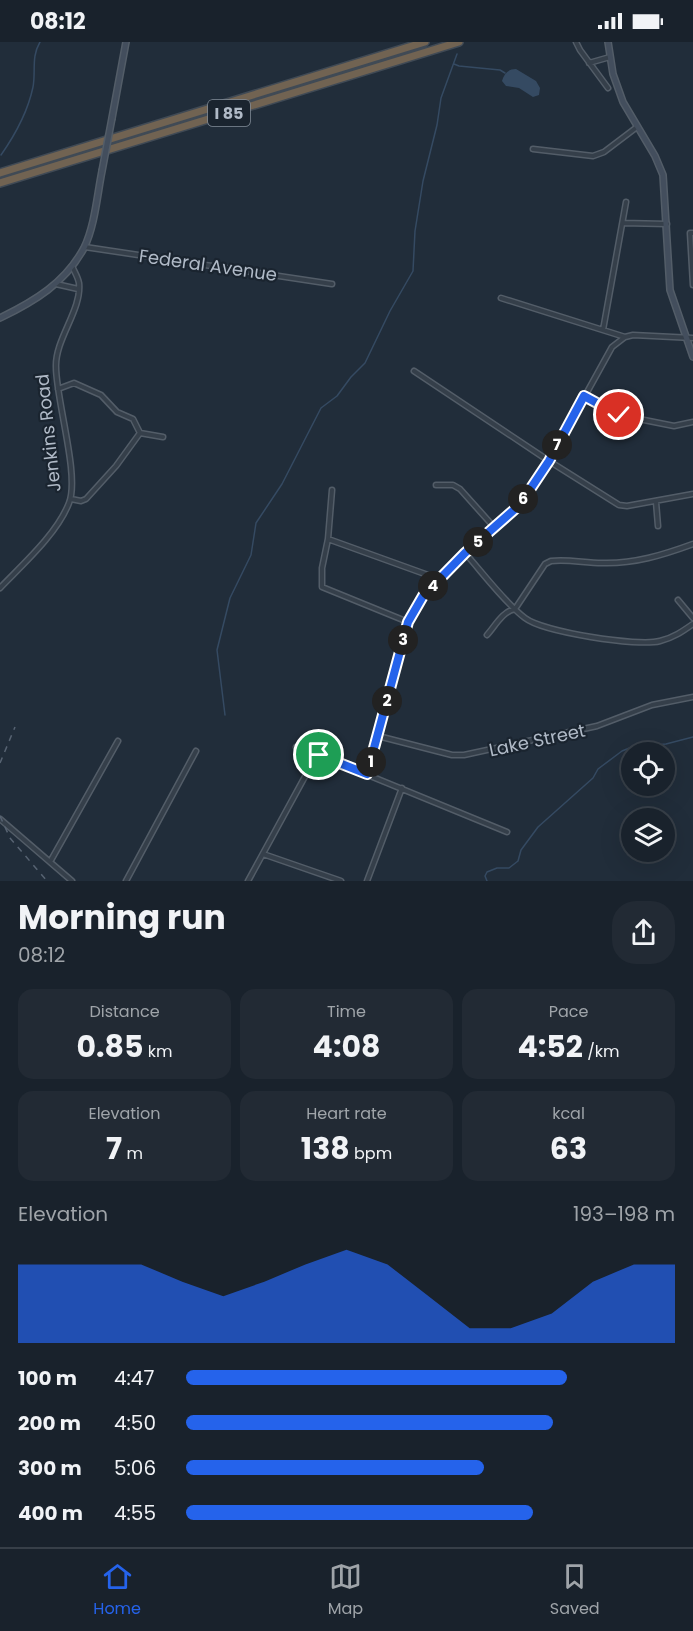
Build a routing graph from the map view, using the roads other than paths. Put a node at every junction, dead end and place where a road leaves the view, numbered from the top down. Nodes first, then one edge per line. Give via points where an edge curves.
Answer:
1 (126, 42) edge
2 (425, 42) edge
3 (459, 42) edge
4 (576, 42) edge
5 (608, 42) edge
6 (610, 57) junction
7 (589, 63) junction
8 (608, 88) dead end
9 (637, 127) junction
10 (533, 149) dead end
11 (0, 173) edge
12 (0, 183) edge
13 (626, 202) dead end
14 (623, 223) junction
15 (667, 224) junction
16 (692, 232) edge
17 (84, 247) junction
18 (72, 266) junction
19 (56, 284) junction
20 (332, 284) dead end
21 (693, 285) edge
22 (78, 290) junction
23 (501, 298) dead end
24 (0, 318) edge
25 (603, 330) junction
26 (624, 337) junction
27 (686, 337) junction
28 (693, 338) edge
29 (693, 357) edge
30 (414, 371) dead end
31 (58, 389) junction
32 (584, 396) junction
33 (693, 422) edge
34 (140, 433) junction
35 (163, 437) dead end
36 (549, 461) junction
37 (436, 485) dead end
38 (332, 490) dead end
39 (693, 494) edge
40 (71, 499) junction
41 (656, 502) junction
42 (658, 526) dead end
43 (494, 527) junction
44 (328, 539) junction
45 (693, 544) edge
46 (465, 553) junction
47 (439, 579) junction
48 (0, 588) edge
49 (678, 600) dead end
50 (515, 609) junction
51 (693, 618) edge
52 (408, 622) junction
53 (693, 624) edge
54 (487, 635) dead end
55 (693, 697) edge
56 (378, 736) junction
57 (118, 741) dead end
58 (296, 747) dead end
59 (196, 751) dead end
60 (319, 755) junction
61 (367, 774) junction
62 (402, 788) junction
63 (0, 819) edge
64 (507, 832) dead end
65 (263, 854) junction
66 (50, 862) junction
67 (72, 881) edge
68 (126, 881) edge
69 (248, 881) edge
70 (341, 881) edge
71 (367, 881) edge

1 - 17 street, bridge
2 - 11 highway, I 85
3 - 12 highway, I 85
4 - 7 street
5 - 6 street
6 - 7 street
6 - 9 street via 621,96
7 - 8 street
9 - 10 street via 593,156
9 - 15 street via 661,168
13 - 14 street
14 - 15 street
14 - 25 street
15 - 27 street via 670,290
16 - 21 street
17 - 18 street
17 - 20 street, Federal Avenue
18 - 19 street
18 - 22 street
19 - 22 street
19 - 24 street via 33,302
22 - 31 street, Jenkins Road via 56,359
23 - 25 street
25 - 26 street
26 - 27 street
26 - 32 street via 612,347
27 - 28 street
27 - 29 street
30 - 36 street
31 - 34 street via 74,383 101,396 117,412 133,419
31 - 40 street, Jenkins Road
32 - 33 street via 619,415 674,426
32 - 36 street
34 - 35 street
34 - 40 street via 86,499
36 - 41 street via 619,505
36 - 43 street via 515,509
37 - 43 street via 460,489
38 - 44 street
39 - 41 street
40 - 48 street, Jenkins Road via 52,531
41 - 42 street
43 - 46 street
44 - 47 street
44 - 52 street via 322,587
45 - 50 street via 636,561 551,561
46 - 47 street
46 - 50 street
47 - 52 street via 418,602
49 - 51 street
50 - 53 street via 541,626 635,643 660,641
50 - 54 street via 507,612
52 - 56 street
55 - 56 street, Lake Street via 652,705 597,726 464,755
56 - 61 street
57 - 66 street
58 - 60 street
59 - 68 street
60 - 61 street
60 - 65 street
61 - 62 street
62 - 64 street
62 - 71 street
63 - 66 street
65 - 69 street
65 - 70 street
66 - 67 street

